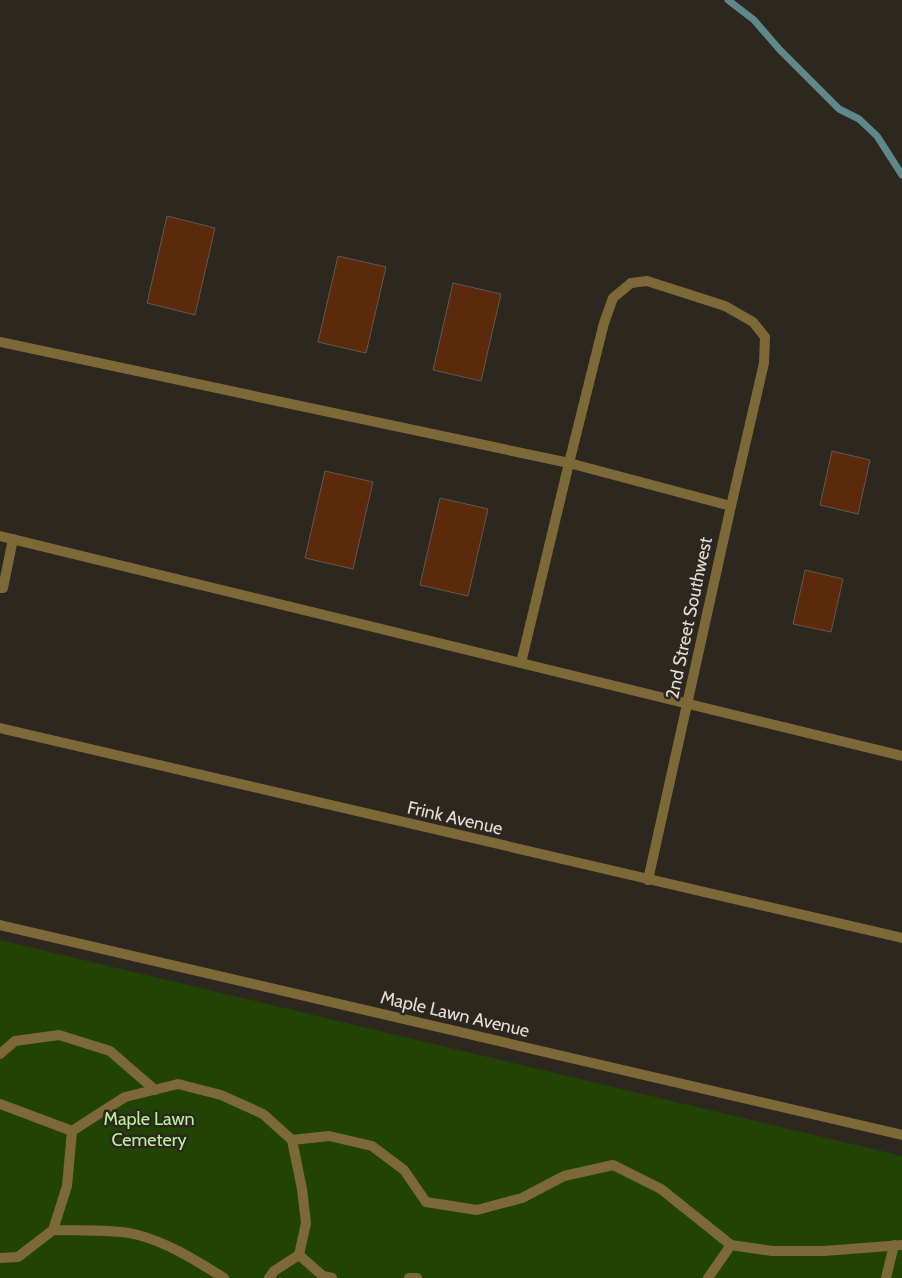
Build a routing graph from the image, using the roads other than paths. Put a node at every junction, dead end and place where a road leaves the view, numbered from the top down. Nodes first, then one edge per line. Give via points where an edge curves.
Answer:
1 (0, 342) edge
2 (569, 463) junction
3 (731, 506) junction
4 (0, 536) edge
5 (13, 539) junction
6 (0, 588) edge
7 (521, 663) junction
8 (687, 704) junction
9 (0, 728) edge
10 (902, 756) edge
11 (648, 880) junction
12 (0, 925) edge
13 (902, 938) edge
14 (0, 1054) edge
15 (155, 1090) junction
16 (0, 1104) edge
17 (72, 1132) junction
18 (902, 1135) edge
19 (292, 1140) junction
20 (53, 1230) junction
21 (731, 1244) junction
22 (898, 1245) edge
23 (299, 1255) junction
24 (0, 1258) edge
25 (224, 1278) edge
26 (269, 1278) edge
27 (332, 1278) edge
28 (409, 1278) edge
29 (417, 1278) edge
30 (708, 1278) edge
31 (886, 1278) edge

1 - 2 street
2 - 3 street
2 - 3 street, 2nd Street Southwest via 613,298 630,283 648,282 725,306 752,322 765,337 764,364
2 - 7 street
3 - 8 street, 2nd Street Southwest
4 - 5 street
5 - 6 street via 3,588
5 - 7 street
7 - 8 street
8 - 10 street
8 - 11 street, 2nd Street Southwest
9 - 11 street, Frink Avenue
11 - 13 street, Frink Avenue
12 - 18 street, Maple Lawn Avenue
14 - 15 street via 16,1041 59,1035 110,1051
15 - 17 street via 125,1097
15 - 19 street via 178,1084 221,1095 263,1114
16 - 17 street
17 - 20 street via 67,1186
19 - 21 street via 329,1136 372,1146 404,1170 426,1202 477,1210 522,1198 564,1176 613,1165 661,1189
19 - 23 street via 306,1223
20 - 24 street via 18,1257
20 - 25 street via 138,1235 183,1253
21 - 22 street via 772,1252
21 - 30 street
22 - 31 street
23 - 26 street via 274,1271
23 - 27 street via 323,1276
28 - 29 street

